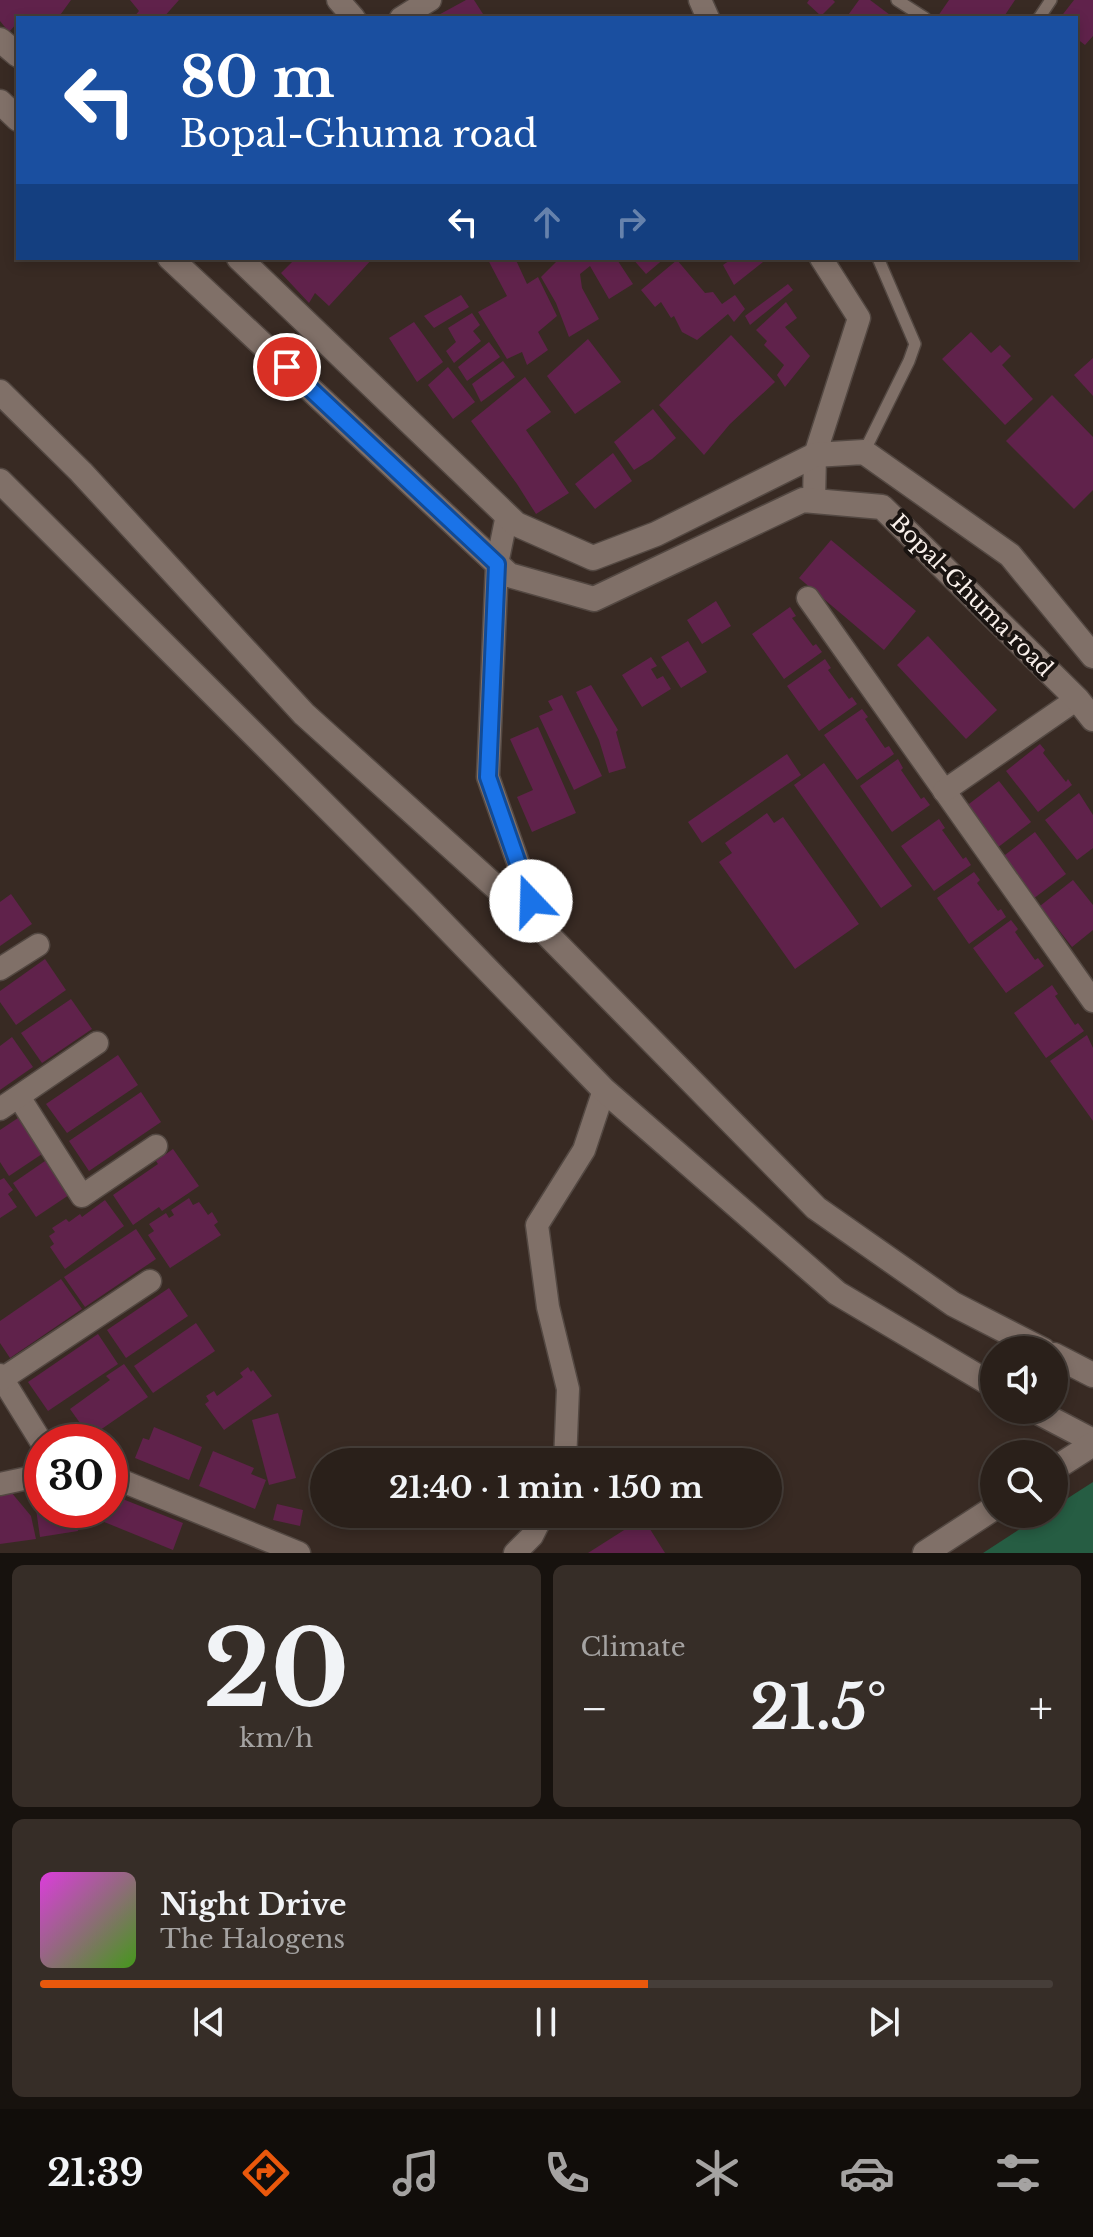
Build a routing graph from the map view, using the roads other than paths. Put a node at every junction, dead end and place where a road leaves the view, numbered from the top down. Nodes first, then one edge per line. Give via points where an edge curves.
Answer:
1 (338, 0) edge
2 (430, 0) edge
3 (897, 0) edge
4 (352, 16) edge
5 (404, 16) edge
6 (922, 16) edge
7 (0, 40) edge
8 (16, 53) edge
9 (0, 102) edge
10 (16, 117) edge
11 (172, 260) edge
12 (241, 260) edge
13 (822, 260) edge
14 (879, 260) edge
15 (0, 392) edge
16 (864, 452) junction
17 (815, 455) junction
18 (0, 481) edge
19 (814, 501) junction
20 (507, 515) junction
21 (497, 564) junction
22 (808, 598) dead end
23 (1093, 656) edge
24 (1077, 699) junction
25 (1093, 719) edge
26 (944, 791) junction
27 (541, 928) junction
28 (38, 945) dead end
29 (0, 969) edge
30 (1093, 1001) edge
31 (97, 1043) dead end
32 (604, 1090) junction
33 (9, 1103) edge
34 (156, 1146) dead end
35 (150, 1281) dead end
36 (1016, 1336) edge
37 (1068, 1362) edge
38 (1093, 1375) edge
39 (1, 1377) edge
40 (980, 1378) edge
41 (30, 1424) edge
42 (1060, 1424) edge
43 (1093, 1442) edge
44 (566, 1448) edge
45 (1068, 1459) edge
46 (24, 1479) edge
47 (128, 1483) edge
48 (0, 1484) edge
49 (980, 1517) edge
50 (536, 1528) edge
51 (299, 1553) edge
52 (515, 1553) edge
53 (925, 1553) edge

1 - 4 street
2 - 5 street
3 - 6 lane
7 - 8 street
9 - 10 street
11 - 21 street, Bopal-Ghuma road
12 - 20 street
13 - 17 street via 859,318
14 - 16 lane via 915,344
15 - 27 street via 304,714
16 - 17 street
16 - 23 street via 1010,555
17 - 19 street
17 - 20 street via 656,534 593,558 516,524
18 - 32 street
19 - 21 street, Bopal-Ghuma road via 803,500 594,599 509,575
19 - 24 street, Bopal-Ghuma road via 882,507
20 - 21 street
21 - 27 street via 488,777
22 - 26 street
24 - 25 street, Bopal-Ghuma road
24 - 26 street
26 - 30 street
27 - 36 street via 816,1208 953,1304
28 - 29 street
31 - 33 street
32 - 40 street via 837,1293
32 - 44 street via 584,1150 537,1225 548,1307 568,1389
33 - 34 street via 82,1196
35 - 39 street
37 - 38 street
39 - 41 street
42 - 43 street
43 - 45 street
46 - 48 street
47 - 51 street
49 - 53 street
50 - 52 street

